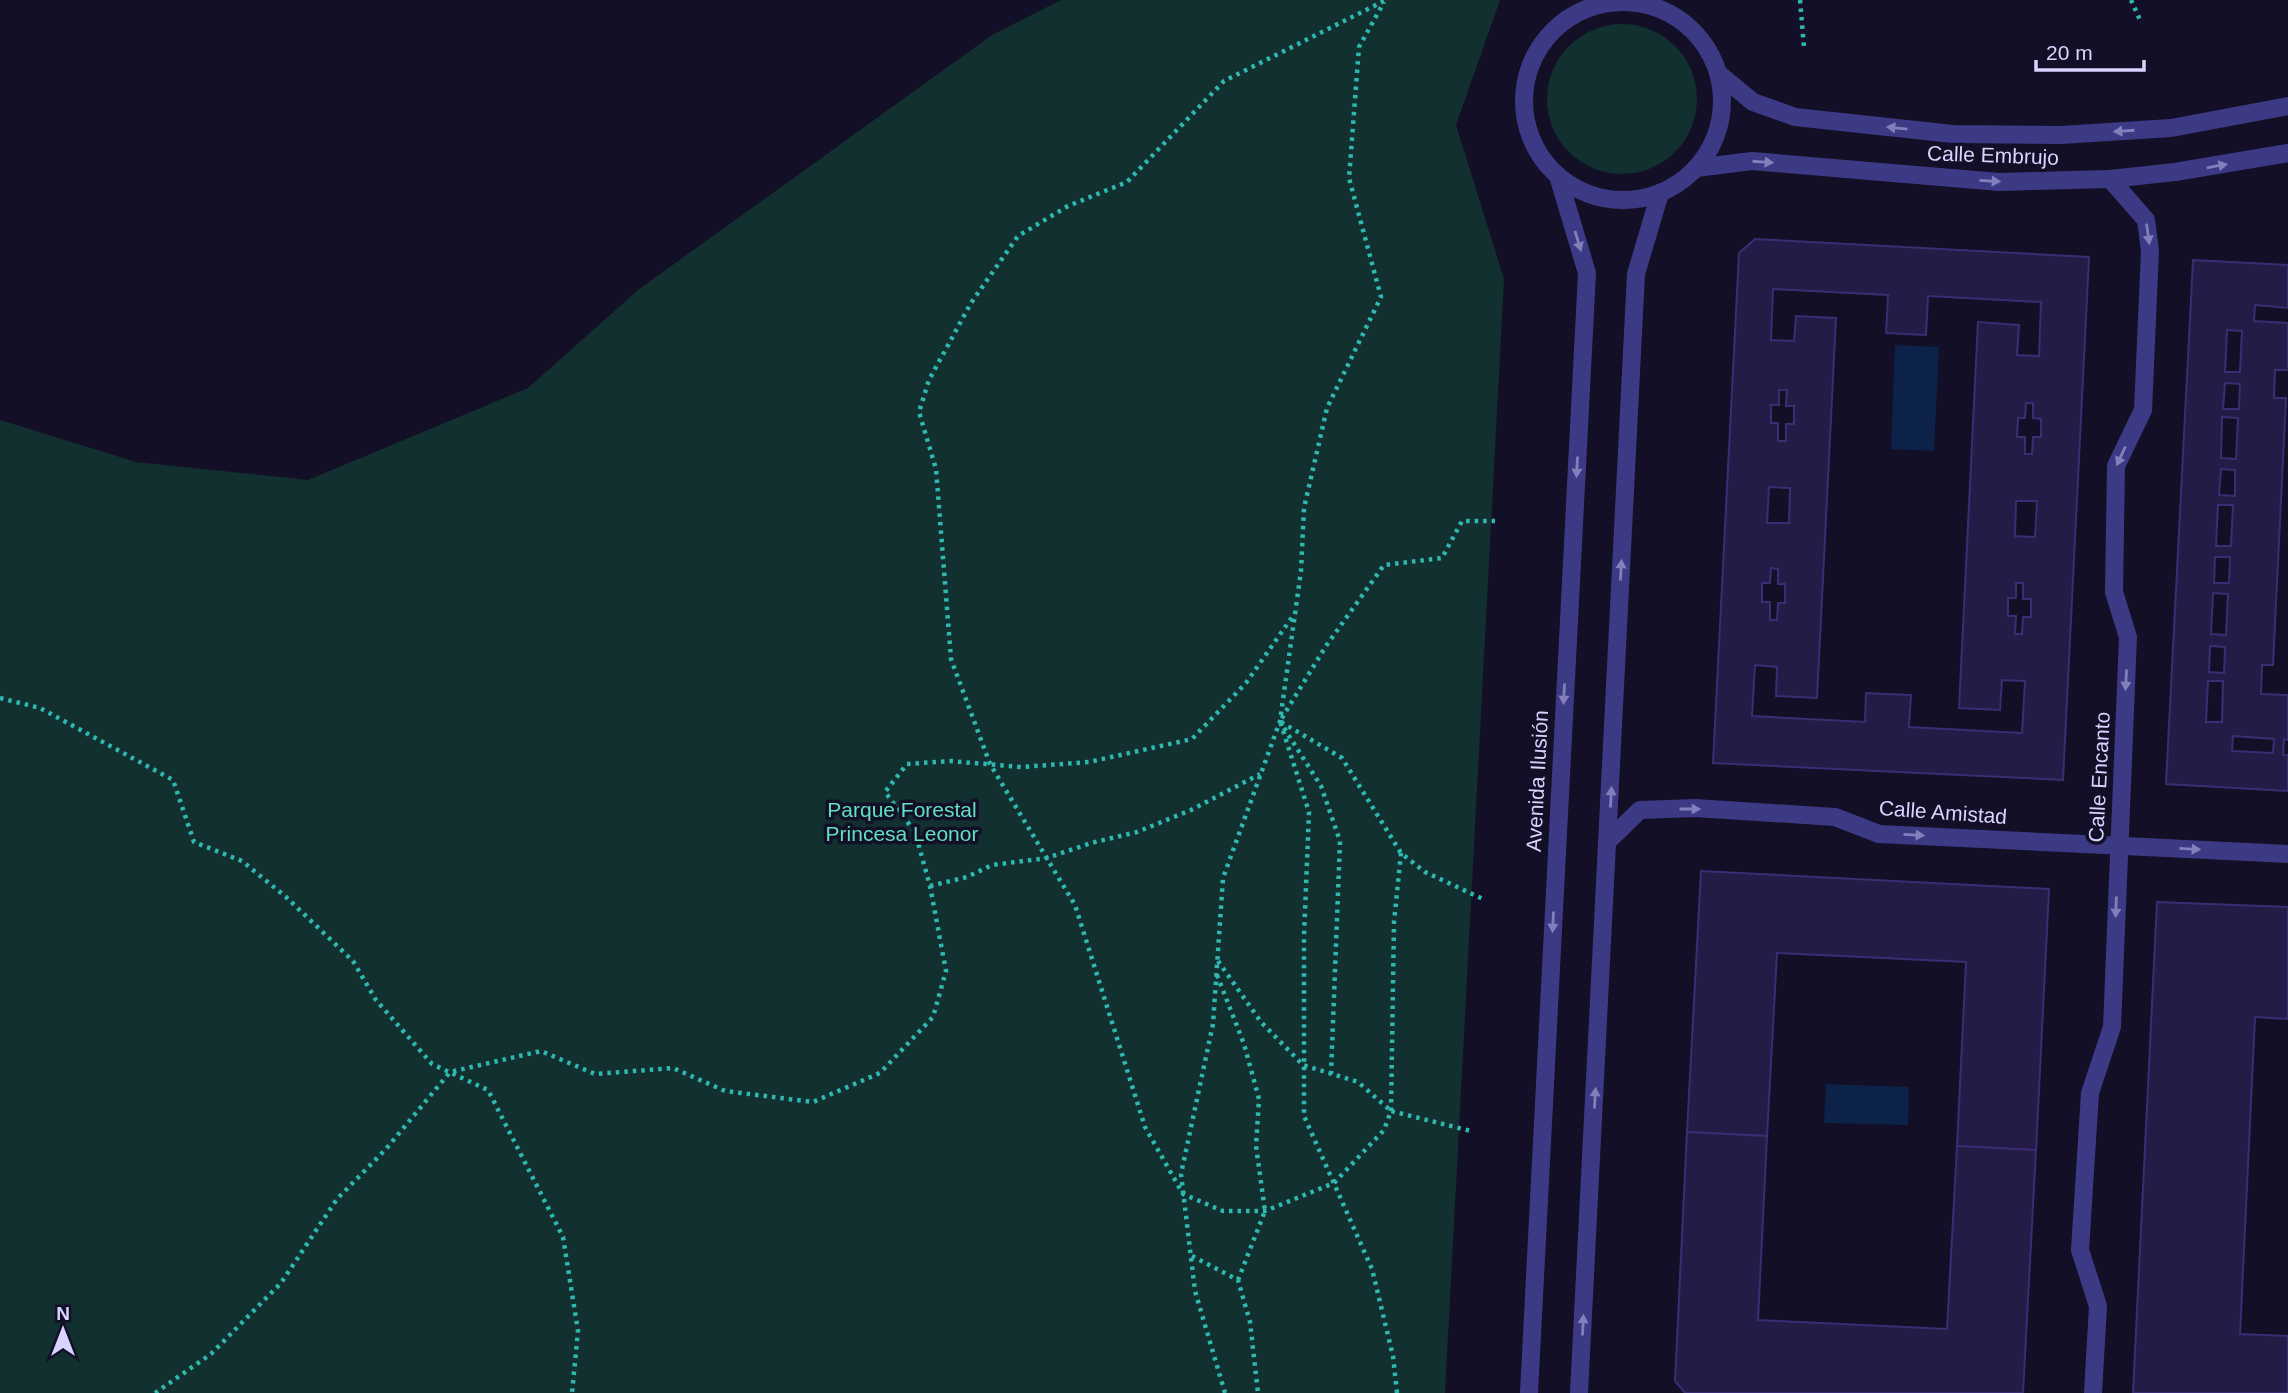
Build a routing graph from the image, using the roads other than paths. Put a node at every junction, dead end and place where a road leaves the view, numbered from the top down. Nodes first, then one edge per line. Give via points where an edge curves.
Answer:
1 (1719, 74) junction
2 (2288, 106) edge
3 (2288, 153) edge
4 (1696, 168) junction
5 (1558, 176) junction
6 (2109, 179) junction
7 (1660, 192) junction
8 (1609, 840) junction
9 (2118, 845) junction
10 (2288, 854) edge
11 (1529, 1393) edge
12 (1579, 1393) edge
13 (2093, 1393) edge

2 -> 1 street, Calle Embrujo via 2171,128 2061,135 1954,134 1795,117 1754,102
1 - 4 street via 1720,118 1714,140
1 - 5 street via 1705,44 1681,20 1651,5 1617,1 1584,9 1556,27 1535,53 1524,85 1524,118 1536,150
6 -> 3 street, Calle Embrujo via 2175,173
4 -> 6 street, Calle Embrujo via 1752,161 1999,182
4 - 7 street
5 - 7 street via 1581,191 1607,199 1634,199
5 -> 11 street, Avenida Ilusión via 1587,273
6 -> 9 street, Calle Encanto via 2146,220 2150,251 2143,410 2116,466 2114,592 2128,638
8 -> 7 street via 1636,274
8 -> 9 street, Calle Amistad via 1640,810 1695,808 1835,817 1879,834
12 -> 8 street
9 -> 10 street, Calle Amistad
9 -> 13 street, Calle Encanto via 2112,1027 2090,1093 2080,1250 2098,1306

